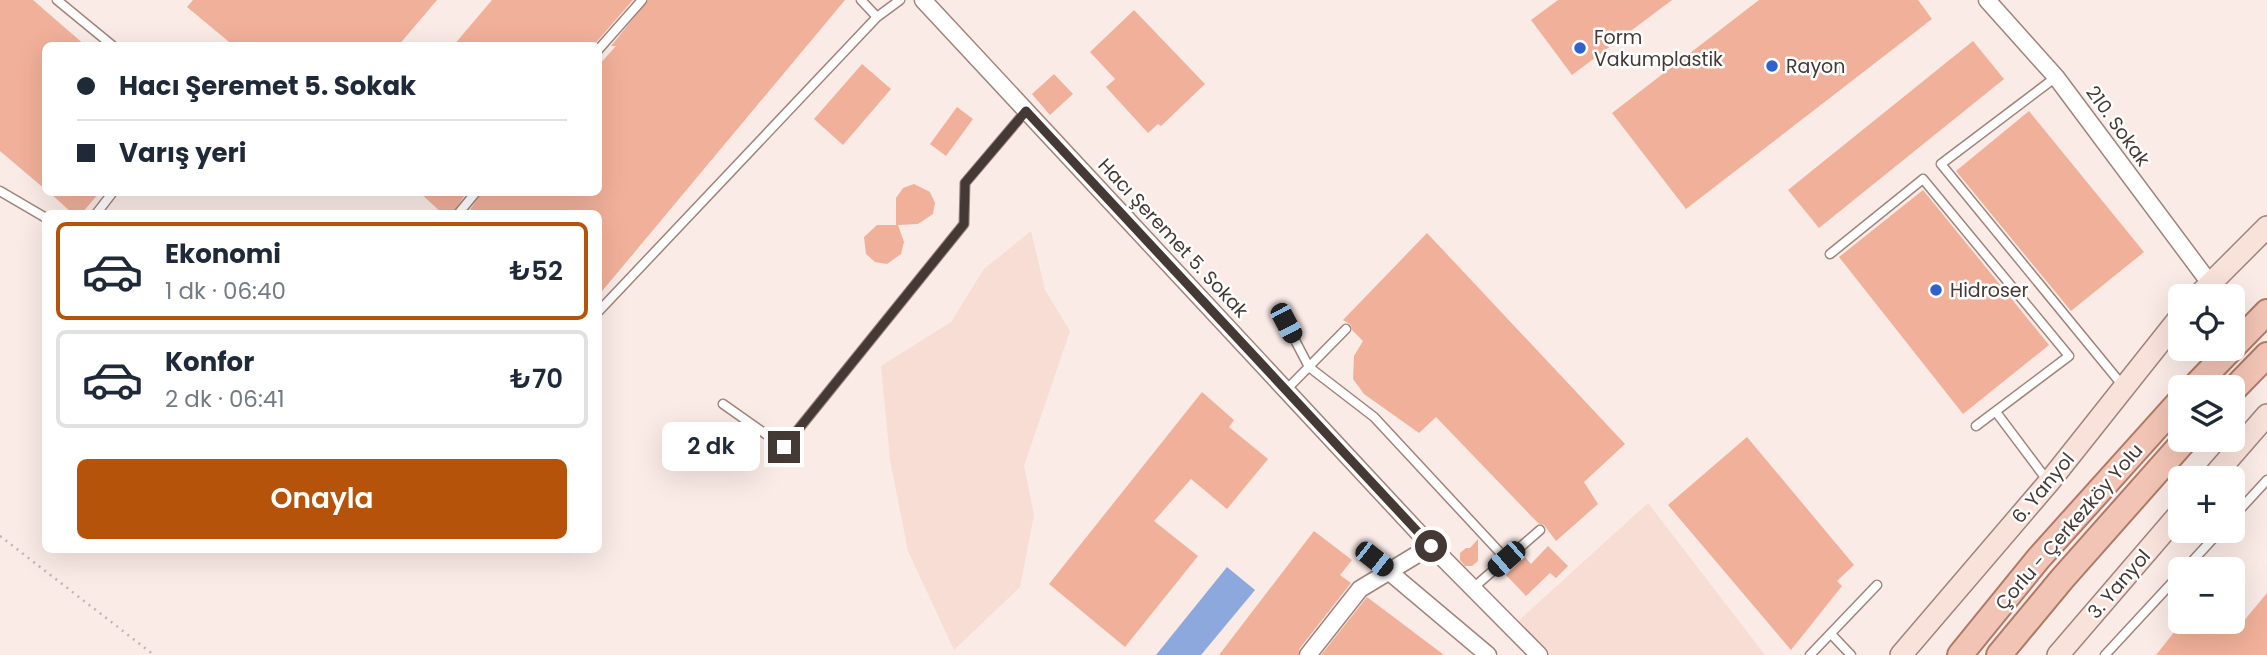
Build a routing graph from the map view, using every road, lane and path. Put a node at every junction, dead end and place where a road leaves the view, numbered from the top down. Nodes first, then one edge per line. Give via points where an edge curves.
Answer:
1 (57, 0) edge
2 (642, 0) edge
3 (861, 0) edge
4 (900, 0) edge
5 (923, 0) edge
6 (1987, 0) edge
7 (877, 17) junction
8 (108, 42) edge
9 (602, 45) edge
10 (2056, 77) junction
11 (1026, 111) junction
12 (0, 191) edge
13 (110, 196) edge
14 (473, 196) edge
15 (99, 210) edge
16 (461, 210) edge
17 (42, 217) edge
18 (2267, 227) edge
19 (1830, 254) dead end
20 (2200, 284) edge
21 (2208, 284) edge
22 (602, 308) edge
23 (2267, 312) edge
24 (1286, 323) dead end
25 (1346, 329) dead end
26 (2168, 332) edge
27 (2245, 335) edge
28 (2267, 355) edge
29 (2219, 361) edge
30 (1309, 367) junction
31 (2206, 375) edge
32 (2245, 378) edge
33 (2124, 387) junction
34 (1286, 390) junction
35 (723, 404) dead end
36 (1996, 412) junction
37 (2168, 414) edge
38 (2267, 415) edge
39 (1976, 426) dead end
40 (2174, 452) edge
41 (2222, 466) edge
42 (2267, 480) edge
43 (2049, 482) junction
44 (2245, 504) edge
45 (2168, 527) edge
46 (1540, 530) dead end
47 (0, 536) edge
48 (2209, 543) edge
49 (1431, 546) junction
50 (2196, 557) edge
51 (1374, 559) dead end
52 (1506, 559) junction
53 (1391, 572) junction
54 (1877, 585) dead end
55 (2168, 587) edge
56 (1473, 588) junction
57 (1831, 634) junction
58 (154, 655) edge
59 (1308, 655) edge
60 (1488, 655) edge
61 (1539, 655) edge
62 (1811, 655) edge
63 (1852, 655) edge
64 (1901, 655) edge
65 (1960, 655) edge
66 (1999, 655) edge
67 (2058, 655) edge
68 (2105, 655) edge

1 - 8 lane
2 - 9 lane
3 - 7 lane
4 - 7 lane
5 - 11 street, Hacı Şeremet 5. Sokak
6 - 10 street, 210. Sokak
7 - 22 lane
10 - 20 street, 210. Sokak
10 - 33 lane via 1941,164
11 - 34 street, Hacı Şeremet 5. Sokak
11 - 35 lane via 965,183 964,224 784,447
12 - 17 lane
13 - 15 lane
14 - 16 lane
18 - 21 main road
19 - 36 lane via 1923,179 2069,356
23 - 27 main road
24 - 30 lane
25 - 30 lane
26 - 33 main road, 6. Yanyol
28 - 32 main road
29 - 31 main road
30 - 34 lane
30 - 52 lane via 1374,417
33 - 43 main road, 6. Yanyol
34 - 49 street, Hacı Şeremet 5. Sokak
36 - 39 lane
36 - 43 lane
37 - 65 main road, Çorlu - Çerkezköy Yolu via 2038,559
38 - 41 main road
40 - 66 main road, Çorlu - Çerkezköy Yolu
42 - 44 lane
43 - 64 main road, 6. Yanyol
45 - 67 main road, 3. Yanyol
46 - 52 lane
47 - 58 path
48 - 50 lane
49 - 53 street
49 - 56 street, Hacı Şeremet 5. Sokak
51 - 53 street
52 - 56 lane
53 - 59 street via 1360,589
53 - 60 street
54 - 57 lane
55 - 68 lane
56 - 61 street, Hacı Şeremet 5. Sokak
57 - 62 lane
57 - 63 lane

